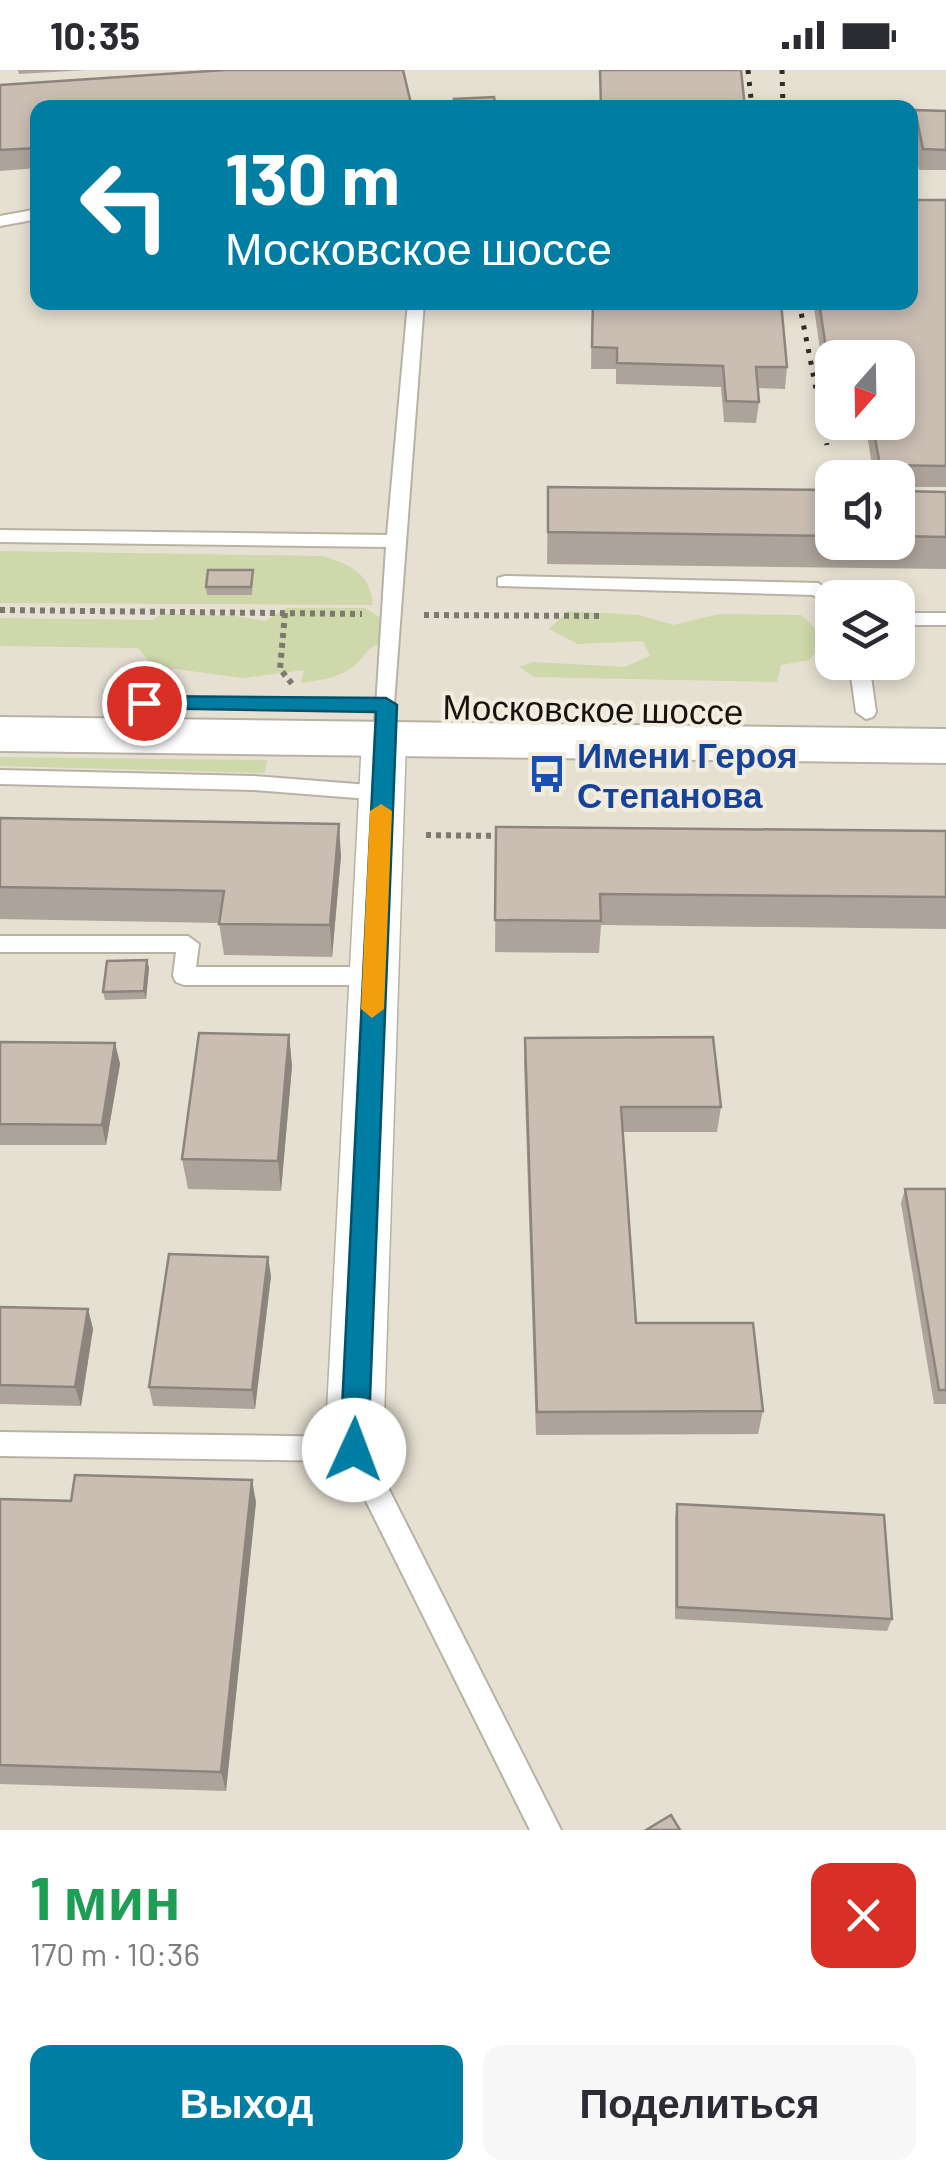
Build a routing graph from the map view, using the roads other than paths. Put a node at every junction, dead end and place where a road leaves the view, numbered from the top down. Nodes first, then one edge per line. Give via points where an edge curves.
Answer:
1 (30, 216) edge
2 (0, 222) edge
3 (415, 310) edge
4 (0, 536) edge
5 (396, 541) junction
6 (504, 582) dead end
7 (815, 589) edge
8 (915, 619) edge
9 (946, 619) edge
10 (862, 680) edge
11 (0, 701) edge
12 (866, 712) junction
13 (946, 713) edge
14 (385, 722) junction
15 (0, 734) edge
16 (946, 746) edge
17 (0, 777) edge
18 (381, 814) junction
19 (0, 944) edge
20 (374, 976) junction
21 (0, 1444) edge
22 (354, 1450) junction
23 (546, 1830) edge

1 - 2 lane
3 - 5 lane
4 - 5 lane
5 - 14 lane
6 - 7 lane
8 - 9 lane
10 - 12 lane
11 - 14 main road, Московское шоссе
12 - 13 main road, Московское шоссе
12 - 14 main road, Московское шоссе
14 - 15 main road, Московское шоссе
14 - 16 main road, Московское шоссе
14 - 18 street
17 - 18 lane via 253,783
18 - 20 street
19 - 20 lane via 188,944 184,976
20 - 22 street
21 - 22 lane
22 - 23 lane

